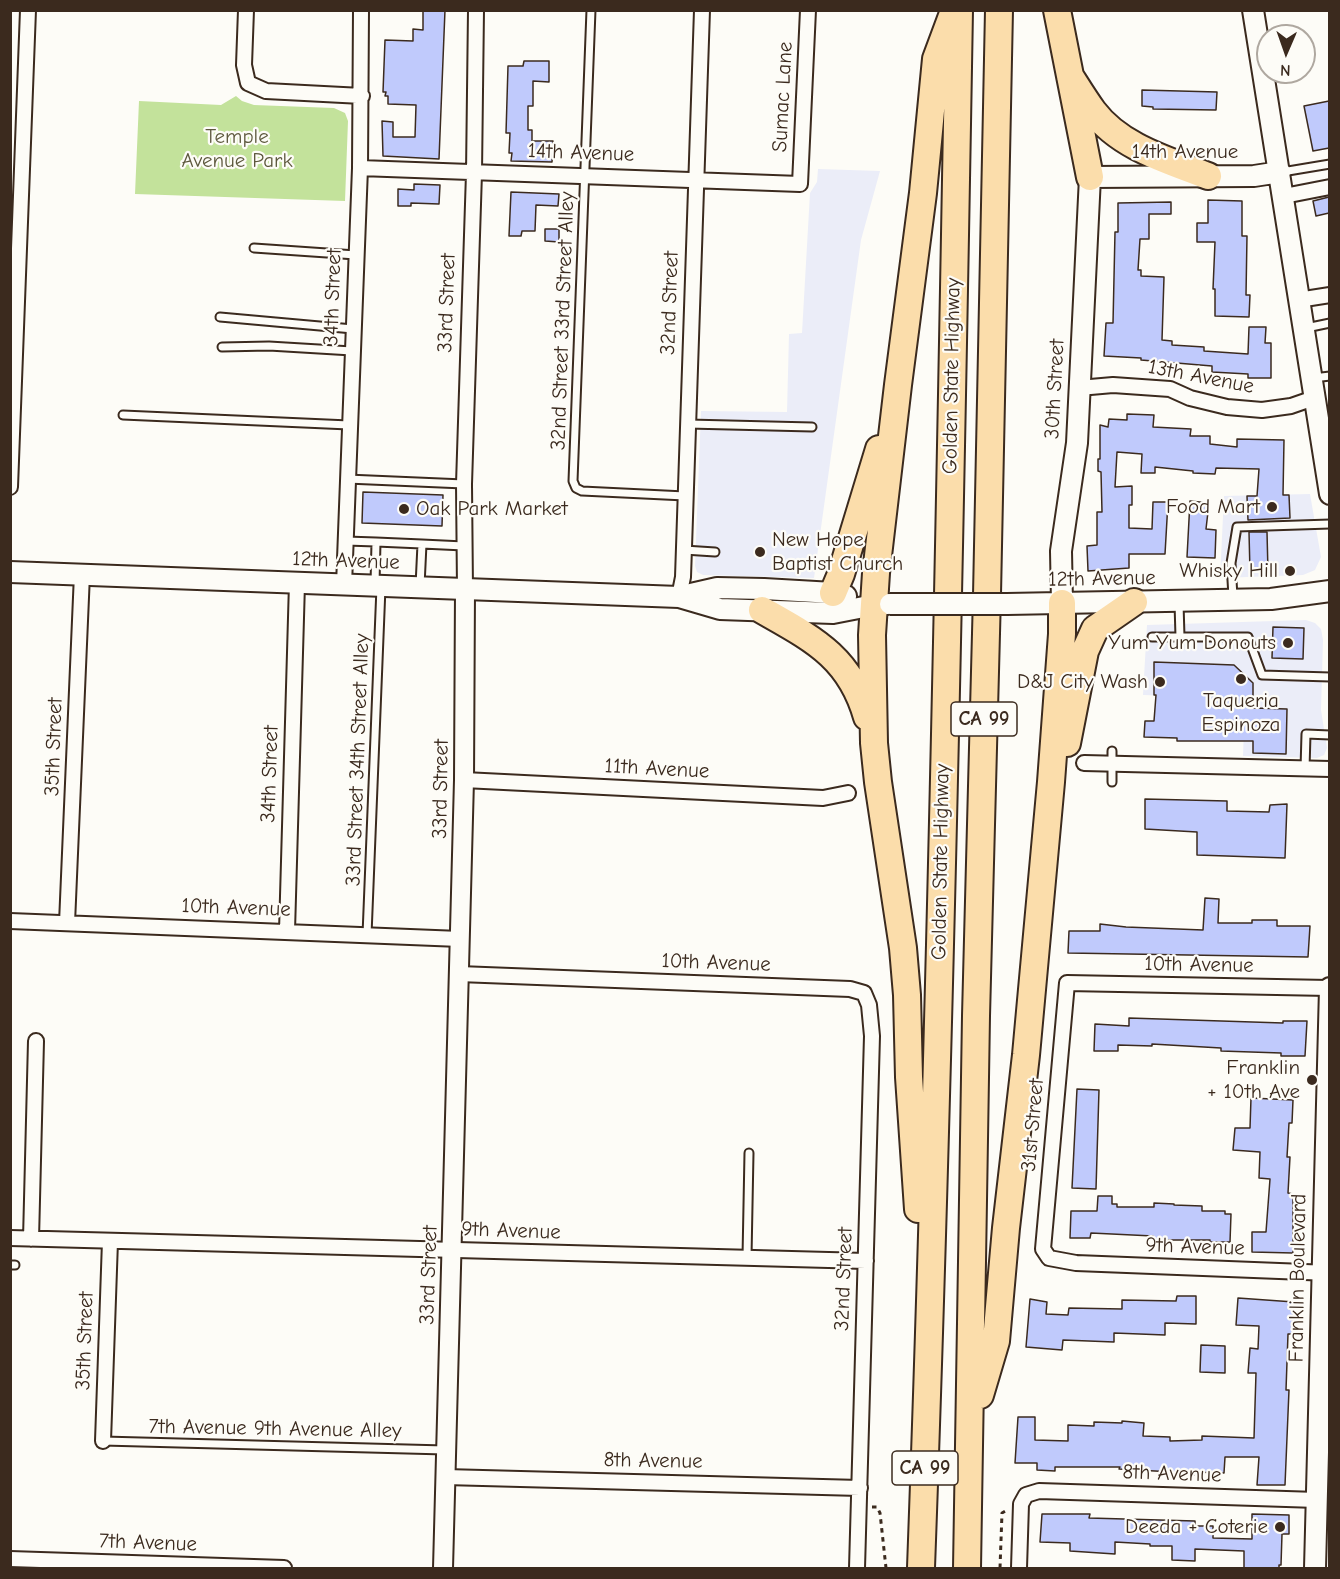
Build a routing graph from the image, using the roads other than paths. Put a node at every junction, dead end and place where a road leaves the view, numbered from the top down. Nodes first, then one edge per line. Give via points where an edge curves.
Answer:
1 (28, 10) edge
2 (246, 10) edge
3 (361, 10) edge
4 (476, 10) edge
5 (591, 10) edge
6 (702, 10) edge
7 (808, 10) edge
8 (957, 10) edge
9 (999, 10) edge
10 (1057, 10) edge
11 (1253, 10) edge
12 (1070, 76) junction
13 (362, 96) junction
14 (1329, 164) edge
15 (360, 168) junction
16 (1280, 172) junction
17 (474, 173) junction
18 (1208, 176) junction
19 (585, 177) junction
20 (1090, 177) junction
21 (696, 182) junction
22 (800, 184) joint
23 (1329, 188) edge
24 (1284, 196) junction
25 (254, 248) dead end
26 (356, 255) junction
27 (1329, 295) edge
28 (1298, 300) junction
29 (220, 317) dead end
30 (1329, 323) edge
31 (1303, 328) junction
32 (353, 329) junction
33 (222, 347) dead end
34 (352, 351) junction
35 (898, 385) junction
36 (1079, 388) junction
37 (1319, 395) edge
38 (123, 415) dead end
39 (349, 424) junction
40 (688, 424) junction
41 (812, 427) dead end
42 (347, 479) junction
43 (464, 484) junction
44 (10, 487) edge
45 (1329, 494) edge
46 (685, 496) junction
47 (1329, 524) edge
48 (345, 541) junction
49 (376, 542) junction
50 (422, 544) junction
51 (464, 546) junction
52 (684, 550) junction
53 (715, 552) dead end
54 (10, 572) edge
55 (82, 574) junction
56 (297, 583) junction
57 (344, 585) junction
58 (378, 586) junction
59 (420, 588) junction
60 (465, 590) junction
61 (1329, 591) edge
62 (833, 593) junction
63 (679, 597) junction
64 (1233, 600) junction
65 (1134, 602) junction
66 (1179, 602) junction
67 (1051, 603) junction
68 (882, 605) junction
69 (762, 610) junction
70 (1152, 637) dead end
71 (1180, 637) junction
72 (1329, 677) edge
73 (1329, 735) edge
74 (874, 743) junction
75 (1112, 758) junction
76 (1084, 763) dead end
77 (1305, 769) junction
78 (1329, 769) edge
79 (464, 780) junction
80 (1051, 782) junction
81 (1112, 782) dead end
82 (848, 793) dead end
83 (10, 921) edge
84 (67, 923) junction
85 (287, 931) junction
86 (367, 935) junction
87 (460, 939) junction
88 (459, 974) junction
89 (1067, 983) joint
90 (1329, 988) edge
91 (864, 993) joint
92 (36, 1041) dead end
93 (1328, 1100) edge
94 (749, 1153) dead end
95 (10, 1238) edge
96 (31, 1239) junction
97 (110, 1241) junction
98 (452, 1250) junction
99 (747, 1257) junction
100 (1059, 1260) joint
101 (866, 1261) junction
102 (1326, 1273) edge
103 (928, 1368) junction
104 (971, 1427) junction
105 (103, 1442) joint
106 (446, 1450) junction
107 (445, 1477) junction
108 (860, 1488) junction
109 (1317, 1500) junction
110 (10, 1559) edge
111 (284, 1569) edge
112 (443, 1569) edge
113 (856, 1569) edge
114 (921, 1569) edge
115 (967, 1569) edge
116 (1019, 1569) edge
117 (1315, 1569) edge

1 - 44 street
2 - 13 street via 244,65 248,83 266,91
3 - 13 street, 34th Street
4 - 17 street, 33rd Street
5 - 19 lane, 32nd Street 33rd Street Alley
6 - 21 street, 32nd Street
7 - 22 street, Sumac Lane
8 - 35 highway via 936,59
8 - 103 highway, Golden State Highway / CA 99
9 - 104 highway, Golden State Highway / CA 99 via 976,1016
10 - 12 highway
11 - 16 main road
12 - 18 highway via 1094,112 1118,135 1143,150
12 - 20 highway
13 - 15 street, 34th Street
14 - 16 lane
15 - 17 street, 14th Avenue
15 - 26 street, 34th Street
16 - 18 main road, 14th Avenue
16 - 24 main road
17 - 19 street, 14th Avenue
17 - 43 street, 33rd Street
18 - 20 main road, 14th Avenue
19 - 21 street, 14th Avenue
19 - 46 lane, 32nd Street 33rd Street Alley via 573,480 576,488 582,490
20 - 36 main road, 30th Street
21 - 22 street, 14th Avenue
21 - 40 street, 32nd Street
23 - 24 street
24 - 28 main road
25 - 26 lane
26 - 32 street, 34th Street
27 - 28 street
28 - 31 main road
29 - 32 lane
30 - 31 lane
31 - 37 main road
32 - 34 street, 34th Street
33 - 34 lane
34 - 39 street, 34th Street
35 - 62 highway
35 - 68 highway
36 - 37 street, 13th Avenue via 1113,385 1170,389 1227,407 1262,410 1291,406
36 - 67 main road, 30th Street via 1074,462
37 - 45 main road
38 - 39 lane
39 - 42 street, 34th Street
40 - 41 lane
40 - 46 street, 32nd Street
42 - 43 lane
42 - 48 street, 34th Street
43 - 51 street, 33rd Street
46 - 52 street, 32nd Street
47 - 64 lane via 1237,527 1231,563
48 - 49 lane
48 - 57 street, 34th Street
49 - 50 lane
49 - 58 lane, 33rd Street 34th Street Alley
50 - 51 lane
50 - 59 lane
51 - 60 street, 33rd Street
52 - 53 lane
52 - 63 street, 32nd Street
54 - 55 main road, 12th Avenue
55 - 56 main road, 12th Avenue
55 - 84 street, 35th Street
56 - 57 main road, 12th Avenue
56 - 85 street, 34th Street
57 - 58 main road, 12th Avenue
58 - 59 main road, 12th Avenue
58 - 86 lane, 33rd Street 34th Street Alley
59 - 60 main road, 12th Avenue
60 - 63 main road, 12th Avenue
60 - 79 street, 33rd Street
61 - 64 main road, 12th Avenue
62 - 63 main road, 12th Avenue via 717,588
62 - 68 main road, 12th Avenue
63 - 69 main road, 12th Avenue via 720,609
64 - 66 main road, 12th Avenue
65 - 66 main road, 12th Avenue
65 - 67 main road, 12th Avenue
65 - 80 highway via 1094,630 1085,651 1069,736
66 - 71 lane
67 - 68 main road, 12th Avenue, bridge
67 - 80 highway via 1062,634
68 - 69 main road, 12th Avenue via 833,613
68 - 74 highway via 872,635
69 - 74 highway via 811,638 842,666 860,696
70 - 71 lane
71 - 72 lane via 1248,637 1262,675
73 - 77 lane via 1305,734
74 - 103 highway via 903,948
75 - 76 street
75 - 77 street
75 - 81 lane
77 - 78 street
79 - 82 street, 11th Avenue via 823,798
79 - 87 street, 33rd Street
80 - 104 highway via 996,1341
83 - 84 street, 10th Avenue
84 - 85 street, 10th Avenue
85 - 86 street, 10th Avenue
86 - 87 street, 10th Avenue
87 - 88 street, 33rd Street
88 - 91 street, 10th Avenue via 849,989
88 - 98 street, 33rd Street
89 - 90 street, 10th Avenue
89 - 100 street, 31st Street via 1043,1249 1049,1258
90 - 93 main road, Franklin Boulevard
91 - 101 street, 32nd Street via 872,1036
92 - 96 street
93 - 102 main road, Franklin Boulevard
94 - 99 lane
95 - 96 street, 9th Avenue
96 - 97 street, 9th Avenue
97 - 98 street, 9th Avenue
97 - 105 street, 35th Street
98 - 99 street, 9th Avenue
98 - 106 street, 33rd Street
99 - 101 street, 9th Avenue
100 - 102 street, 9th Avenue
101 - 108 street, 32nd Street
102 - 109 main road, Franklin Boulevard
103 - 114 highway, Golden State Highway / CA 99
104 - 115 highway, Golden State Highway / CA 99
105 - 106 lane, 7th Avenue 9th Avenue Alley
106 - 107 street, 33rd Street
107 - 108 street, 8th Avenue
107 - 112 street, 33rd Street
108 - 113 street, 32nd Street
109 - 116 street, 8th Avenue via 1039,1491 1026,1495 1021,1504
109 - 117 main road, Franklin Boulevard
110 - 111 street, 7th Avenue

